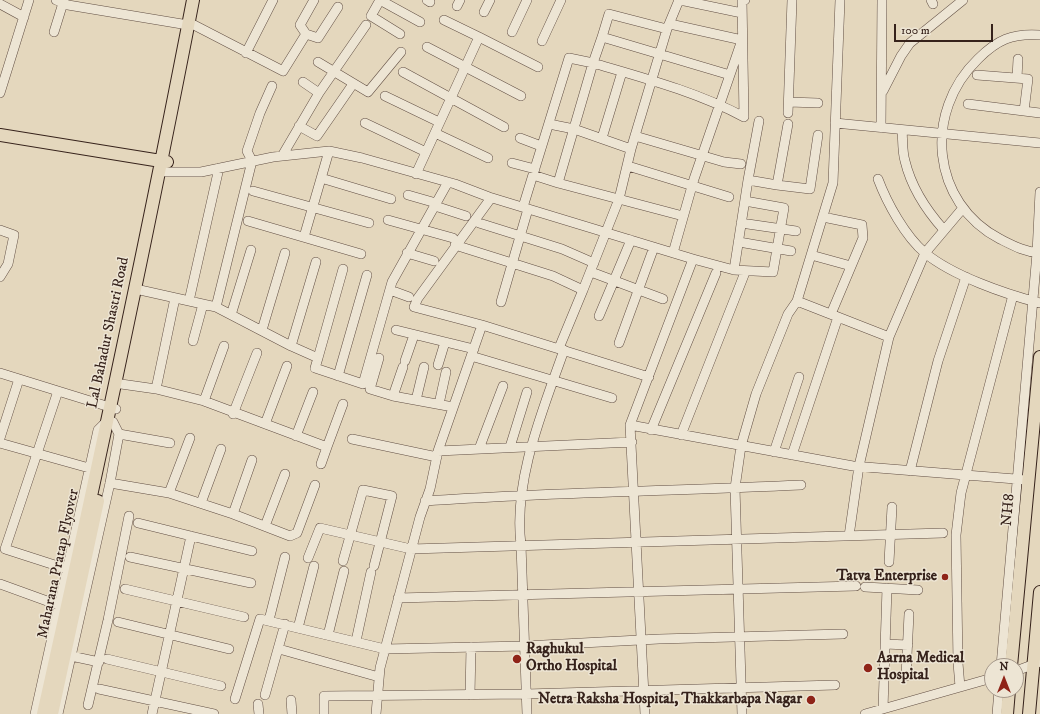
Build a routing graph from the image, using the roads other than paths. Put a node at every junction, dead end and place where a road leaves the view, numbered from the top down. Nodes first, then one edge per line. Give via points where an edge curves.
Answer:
1 (29, 0) edge
2 (193, 0) edge
3 (199, 0) edge
4 (273, 0) edge
5 (314, 0) edge
6 (490, 0) edge
7 (527, 0) edge
8 (561, 0) edge
9 (680, 0) edge
10 (745, 0) edge
11 (792, 0) edge
12 (840, 0) edge
13 (882, 0) edge
14 (963, 0) edge
15 (60, 2) edge
16 (0, 4) edge
17 (338, 7) dead end
18 (484, 12) dead end
19 (742, 13) junction
20 (24, 17) junction
21 (444, 20) dead end
22 (420, 22) dead end
23 (191, 25) junction
24 (366, 25) dead end
25 (669, 27) junction
26 (54, 32) dead end
27 (512, 32) dead end
28 (306, 34) junction
29 (400, 34) dead end
30 (1040, 35) edge
31 (479, 37) junction
32 (602, 37) junction
33 (742, 40) junction
34 (542, 41) dead end
35 (426, 47) dead end
36 (401, 52) dead end
37 (246, 53) junction
38 (660, 54) junction
39 (1018, 59) dead end
40 (318, 62) dead end
41 (593, 63) junction
42 (464, 66) junction
43 (538, 66) dead end
44 (334, 72) junction
45 (403, 72) dead end
46 (622, 72) junction
47 (730, 75) junction
48 (977, 75) dead end
49 (1016, 78) junction
50 (652, 81) junction
51 (303, 82) dead end
52 (353, 84) junction
53 (272, 86) dead end
54 (882, 92) junction
55 (0, 93) edge
56 (319, 93) junction
57 (385, 96) dead end
58 (450, 96) junction
59 (521, 96) dead end
60 (789, 102) junction
61 (818, 103) dead end
62 (720, 104) junction
63 (968, 104) dead end
64 (1024, 111) junction
65 (788, 112) dead end
66 (1040, 113) edge
67 (759, 121) dead end
68 (439, 122) junction
69 (365, 123) dead end
70 (835, 123) junction
71 (549, 124) junction
72 (788, 124) dead end
73 (299, 126) junction
74 (504, 127) dead end
75 (881, 128) junction
76 (574, 129) junction
77 (902, 130) junction
78 (434, 133) junction
79 (941, 133) junction
80 (0, 135) edge
81 (818, 135) dead end
82 (635, 136) junction
83 (520, 138) dead end
84 (602, 138) junction
85 (1040, 143) edge
86 (541, 146) junction
87 (631, 149) junction
88 (329, 151) junction
89 (426, 152) junction
90 (702, 155) junction
91 (282, 156) junction
92 (488, 158) dead end
93 (252, 161) junction
94 (512, 163) dead end
95 (741, 164) dead end
96 (165, 165) junction
97 (628, 166) junction
98 (219, 168) junction
99 (534, 172) junction
100 (416, 174) junction
101 (321, 178) junction
102 (878, 179) dead end
103 (748, 180) junction
104 (448, 182) junction
105 (558, 183) junction
106 (777, 184) junction
107 (692, 187) junction
108 (253, 191) dead end
109 (1040, 192) edge
110 (408, 195) dead end
111 (491, 198) junction
112 (729, 198) dead end
113 (391, 199) dead end
114 (619, 199) junction
115 (745, 201) junction
116 (435, 204) junction
117 (312, 208) junction
118 (526, 208) junction
119 (963, 208) junction
120 (466, 216) dead end
121 (683, 216) junction
122 (823, 217) junction
123 (388, 220) dead end
124 (248, 221) dead end
125 (479, 223) dead end
126 (741, 223) junction
127 (369, 224) dead end
128 (422, 229) junction
129 (780, 229) junction
130 (0, 230) edge
131 (944, 230) junction
132 (796, 231) dead end
133 (605, 232) junction
134 (304, 237) junction
135 (520, 238) junction
136 (631, 240) junction
137 (454, 241) junction
138 (739, 242) junction
139 (654, 247) junction
140 (777, 249) junction
141 (251, 250) dead end
142 (791, 251) dead end
143 (285, 253) dead end
144 (407, 253) junction
145 (673, 253) junction
146 (925, 253) junction
147 (1038, 253) edge
148 (361, 254) dead end
149 (811, 255) junction
150 (694, 259) junction
151 (434, 261) dead end
152 (316, 262) dead end
153 (512, 262) junction
154 (594, 263) junction
155 (851, 266) junction
156 (343, 269) dead end
157 (734, 270) junction
158 (591, 272) junction
159 (716, 273) dead end
160 (367, 275) dead end
161 (744, 275) dead end
162 (0, 277) edge
163 (966, 277) junction
164 (614, 281) junction
165 (140, 290) junction
166 (390, 290) junction
167 (583, 290) junction
168 (639, 290) junction
169 (1013, 295) junction
170 (409, 297) dead end
171 (175, 298) junction
172 (663, 299) dead end
173 (189, 301) junction
174 (797, 301) junction
175 (501, 302) dead end
176 (1036, 302) edge
177 (203, 304) junction
178 (216, 307) junction
179 (231, 315) junction
180 (835, 315) junction
181 (599, 316) dead end
182 (482, 325) junction
183 (262, 330) junction
184 (396, 330) dead end
185 (414, 335) junction
186 (889, 337) junction
187 (193, 341) dead end
188 (445, 342) junction
189 (619, 343) dead end
190 (224, 346) dead end
191 (291, 346) junction
192 (561, 349) junction
193 (257, 353) dead end
194 (472, 353) junction
195 (1040, 357) edge
196 (318, 358) junction
197 (379, 358) dead end
198 (438, 365) dead end
199 (287, 366) dead end
200 (424, 367) dead end
201 (446, 372) dead end
202 (0, 373) edge
203 (338, 376) junction
204 (649, 377) junction
205 (799, 377) dead end
206 (19, 379) junction
207 (554, 381) junction
208 (120, 384) junction
209 (503, 386) dead end
210 (156, 389) junction
211 (58, 391) junction
212 (312, 392) dead end
213 (527, 392) dead end
214 (393, 396) junction
215 (612, 398) dead end
216 (416, 400) junction
217 (204, 401) junction
218 (343, 404) dead end
219 (439, 404) junction
220 (453, 407) junction
221 (113, 408) junction
222 (234, 414) junction
223 (110, 422) junction
224 (265, 424) junction
225 (630, 426) junction
226 (651, 430) junction
227 (119, 434) junction
228 (681, 435) junction
229 (296, 436) junction
230 (0, 438) edge
231 (190, 438) dead end
232 (352, 439) dead end
233 (632, 442) junction
234 (0, 443) edge
235 (106, 443) junction
236 (170, 443) dead end
237 (530, 446) junction
238 (741, 446) junction
239 (327, 447) junction
240 (510, 447) junction
241 (221, 449) dead end
242 (479, 449) junction
243 (774, 452) junction
244 (36, 454) junction
245 (438, 454) junction
246 (792, 455) junction
247 (252, 460) dead end
248 (321, 464) dead end
249 (859, 466) junction
250 (89, 468) junction
251 (910, 471) junction
252 (285, 474) dead end
253 (964, 476) junction
254 (1022, 480) junction
255 (110, 483) junction
256 (316, 485) dead end
257 (801, 486) dead end
258 (735, 488) junction
259 (634, 492) junction
260 (169, 493) junction
261 (522, 494) junction
262 (425, 501) junction
263 (201, 503) junction
264 (892, 507) dead end
265 (233, 514) junction
266 (129, 516) dead end
267 (138, 523) dead end
268 (265, 526) junction
269 (943, 533) dead end
270 (889, 534) junction
271 (350, 535) junction
272 (191, 536) junction
273 (849, 536) junction
274 (738, 538) junction
275 (380, 542) junction
276 (637, 542) junction
277 (521, 545) junction
278 (411, 550) junction
279 (252, 551) dead end
280 (130, 557) dead end
281 (285, 557) dead end
282 (308, 558) dead end
283 (343, 561) dead end
284 (889, 562) dead end
285 (314, 566) dead end
286 (67, 569) junction
287 (184, 569) junction
288 (344, 571) dead end
289 (251, 583) dead end
290 (0, 584) edge
291 (739, 588) junction
292 (887, 588) junction
293 (125, 589) dead end
294 (918, 590) dead end
295 (639, 591) junction
296 (1040, 592) edge
297 (522, 595) junction
298 (398, 598) junction
299 (176, 602) junction
300 (58, 605) junction
301 (908, 614) dead end
302 (244, 617) dead end
303 (269, 620) junction
304 (118, 622) dead end
305 (285, 624) junction
306 (298, 628) junction
307 (169, 634) junction
308 (843, 634) dead end
309 (328, 635) junction
310 (741, 638) junction
311 (642, 640) junction
312 (356, 641) junction
313 (886, 644) junction
314 (908, 645) junction
315 (471, 646) junction
316 (524, 646) junction
317 (229, 649) dead end
318 (279, 649) junction
319 (385, 649) junction
320 (71, 656) junction
321 (1002, 658) edge
322 (1011, 658) edge
323 (103, 660) junction
324 (1037, 663) edge
325 (1024, 668) edge
326 (161, 672) junction
327 (906, 676) dead end
328 (379, 677) junction
329 (984, 680) edge
330 (835, 685) dead end
331 (221, 686) dead end
332 (741, 687) junction
333 (960, 687) junction
334 (99, 689) dead end
335 (644, 690) junction
336 (526, 694) junction
337 (265, 695) dead end
338 (470, 695) junction
339 (377, 696) junction
340 (1035, 697) edge
341 (998, 698) edge
342 (1008, 698) edge
343 (234, 699) dead end
344 (291, 700) dead end
345 (155, 701) junction
346 (258, 704) dead end
347 (88, 705) dead end
348 (883, 709) junction
349 (35, 714) edge
350 (43, 714) edge
351 (52, 714) edge
352 (58, 714) edge
353 (152, 714) edge
354 (214, 714) edge
355 (259, 714) edge
356 (292, 714) edge
357 (324, 714) edge
358 (376, 714) edge
359 (527, 714) edge
360 (644, 714) edge
361 (742, 714) edge
362 (865, 714) edge
363 (997, 714) edge
364 (1007, 714) edge
365 (1028, 714) edge

1 - 20 street
2 - 23 main road, Lal Bahadur Shastri Road
3 - 23 main road
4 - 37 street
5 - 28 street via 300,25
6 - 18 street
7 - 27 street
8 - 34 street
9 - 19 street
9 - 25 street
10 - 19 street via 742,0
11 - 60 street
12 - 70 street
13 - 54 street
14 - 54 street via 910,43
15 - 23 street
15 - 26 street
16 - 20 street
17 - 28 street via 318,38
19 - 33 street
20 - 55 street
21 - 31 street
22 - 29 street via 380,0 371,16
23 - 37 street
23 - 96 main road, Lal Bahadur Shastri Road
24 - 44 street
25 - 32 street via 609,14
25 - 33 street
25 - 38 street
28 - 37 street via 283,71
30 - 79 street via 1004,38 974,63 961,77 951,94
31 - 42 street
31 - 43 street
32 - 38 street
32 - 41 street
33 - 47 street
33 - 62 street via 744,117
35 - 42 street
36 - 52 street via 368,92
38 - 47 street
38 - 50 street
39 - 49 street
40 - 44 street
41 - 46 street
41 - 71 street via 569,58
41 - 76 street
42 - 58 street
42 - 59 street
44 - 52 street
44 - 56 street
45 - 58 street
46 - 50 street
46 - 84 street
47 - 62 street
48 - 49 street
49 - 64 street via 1028,79
50 - 62 street
50 - 82 street
51 - 56 street
52 - 73 street via 317,136
53 - 93 street via 247,151
54 - 75 street
56 - 73 street
57 - 68 street
58 - 68 street
58 - 74 street
60 - 61 street
60 - 65 street
62 - 90 street
63 - 64 street
64 - 66 street
67 - 103 street
68 - 78 street
69 - 89 street
70 - 75 street
70 - 122 street via 833,183
71 - 76 street
71 - 86 street
72 - 106 street
73 - 91 street
75 - 77 street
76 - 84 street
76 - 105 street
77 - 79 street
77 - 131 street via 904,159 910,179
78 - 89 street
78 - 92 street
79 - 85 street
79 - 119 street via 944,170
80 - 96 main road
81 - 106 street via 810,189
82 - 87 street
82 - 90 street
83 - 86 street
84 - 87 street
86 - 99 street
87 - 97 street
88 - 91 street
88 - 100 street
88 - 101 street
89 - 100 street
90 - 95 street
90 - 107 street
91 - 93 street
93 - 98 street
93 - 178 street
94 - 99 street
96 - 98 street via 201,172
96 - 165 main road
96 - 221 main road, Lal Bahadur Shastri Road
97 - 107 street
97 - 114 street
98 - 173 street
99 - 105 street
99 - 118 street
100 - 104 street
101 - 113 street
101 - 117 street
102 - 146 street via 889,205
103 - 106 street
103 - 115 street
104 - 111 street
104 - 116 street
105 - 114 street
107 - 112 street
107 - 121 street
108 - 117 street
109 - 147 street
110 - 116 street
111 - 118 street
111 - 137 street
114 - 121 street
114 - 133 street
115 - 126 street
115 - 129 street via 784,208
116 - 120 street
116 - 128 street
117 - 127 street
117 - 134 street
118 - 133 street
118 - 135 street
119 - 131 street
119 - 147 street via 980,227 991,234 1019,249
121 - 145 street
122 - 149 street
122 - 155 street via 862,225 863,238
123 - 128 street
124 - 134 street
125 - 135 street
126 - 129 street
126 - 138 street
128 - 137 street
128 - 144 street
129 - 132 street
129 - 140 street
130 - 162 street via 14,235 8,264
131 - 146 street
133 - 136 street
133 - 154 street
134 - 148 street
135 - 153 street
135 - 154 street via 562,249
136 - 139 street
136 - 164 street
137 - 153 street
137 - 182 street via 414,307
138 - 140 street
138 - 157 street
139 - 145 street
139 - 168 street
140 - 142 street
140 - 157 street via 773,272
141 - 179 street
143 - 183 street
144 - 151 street
144 - 166 street
145 - 150 street
146 - 163 street
146 - 186 street
147 - 176 street
149 - 155 street
149 - 174 street
150 - 157 street
150 - 204 street
152 - 191 street
153 - 167 street via 553,276
153 - 175 street
154 - 158 street
155 - 180 street
156 - 196 street
158 - 164 street
158 - 167 street
159 - 226 street
160 - 203 street
161 - 228 street
163 - 169 street
163 - 251 street via 938,361
164 - 168 street
164 - 181 street
165 - 171 street
165 - 208 main road
166 - 170 street
166 - 203 street via 363,384
167 - 192 street
168 - 172 street
168 - 189 street
169 - 176 street
169 - 253 street via 982,418
171 - 173 street
171 - 210 street
173 - 177 street
174 - 180 street
174 - 238 street via 788,314 759,386
176 - 254 street
177 - 178 street
177 - 187 street
178 - 179 street
179 - 183 street
180 - 186 street
180 - 246 street
182 - 192 street
182 - 194 street
183 - 191 street
184 - 185 street
185 - 188 street
185 - 214 street
186 - 249 street
188 - 194 street
188 - 198 street
190 - 217 street
191 - 196 street
192 - 204 street
192 - 207 street
193 - 222 street
194 - 207 street
194 - 220 street
195 - 254 main road, NH8
196 - 203 street via 315,368
197 - 214 street via 370,389
199 - 224 street
200 - 216 street
201 - 219 street
202 - 206 street
204 - 225 street
205 - 243 street
206 - 211 street
206 - 230 street
207 - 215 street
207 - 237 street
208 - 210 street
208 - 221 main road
209 - 242 street
210 - 217 street
211 - 221 street
211 - 244 street
212 - 229 street
213 - 240 street
214 - 216 street
216 - 219 street
217 - 222 street
218 - 239 street
219 - 220 street
220 - 245 street
221 - 223 main road, Lal Bahadur Shastri Road
222 - 224 street
223 - 227 street
223 - 235 main road, Maharana Pratap Flyover
223 - 250 street, Lal Bahadur Shastri Road via 98,430
224 - 229 street
225 - 226 street
225 - 233 street
226 - 228 street
227 - 236 street
227 - 255 street
228 - 238 street
229 - 239 street
231 - 260 street
232 - 245 street
233 - 237 street
233 - 259 street
234 - 244 street
235 - 350 main road, Maharana Pratap Flyover
235 - 351 main road, Maharana Pratap Flyover
237 - 240 street
237 - 261 street
238 - 243 street
238 - 258 street
239 - 248 street
240 - 242 street
241 - 263 street
242 - 245 street
243 - 246 street
244 - 250 street
244 - 286 street via 5,549
245 - 262 street
246 - 249 street
247 - 265 street
249 - 251 street
249 - 273 street
250 - 286 street, Lal Bahadur Shastri Road
251 - 253 street
252 - 268 street
253 - 254 street
253 - 333 street via 956,535
254 - 321 street
254 - 322 main road, NH8
255 - 260 street
255 - 320 street
256 - 268 street via 297,534 290,536
257 - 258 street
258 - 259 street
258 - 274 street
259 - 261 street
259 - 276 street
260 - 263 street
261 - 262 street
261 - 277 street via 518,523
262 - 278 street
263 - 265 street
264 - 270 street
265 - 268 street
266 - 323 street
267 - 272 street
269 - 270 street
270 - 273 street
270 - 284 street
271 - 275 street
271 - 275 street via 363,490 392,496
271 - 282 street via 320,528
271 - 283 street
272 - 279 street
272 - 287 street
273 - 274 street
274 - 276 street
274 - 291 street
275 - 278 street
275 - 312 street
276 - 277 street
276 - 295 street
277 - 278 street
277 - 297 street
278 - 298 street
280 - 287 street
281 - 303 street
285 - 306 street
286 - 300 street, Lal Bahadur Shastri Road
287 - 289 street
287 - 299 street
288 - 309 street
290 - 300 street
291 - 292 street
291 - 295 street
291 - 310 street
292 - 294 street
292 - 313 street
293 - 299 street
295 - 297 street
295 - 311 street
296 - 324 main road
297 - 298 street
297 - 316 street
298 - 319 street
299 - 302 street
299 - 307 street
300 - 349 street, Lal Bahadur Shastri Road
301 - 314 street
303 - 305 street
303 - 343 street via 260,618
304 - 307 street
305 - 306 street
305 - 318 street
306 - 309 street
307 - 317 street
307 - 326 street
308 - 310 street
309 - 312 street
310 - 311 street
310 - 332 street
311 - 316 street
311 - 335 street
312 - 319 street
313 - 314 street
313 - 348 street
314 - 327 street
315 - 316 street
315 - 319 street
315 - 338 street
316 - 336 street
318 - 328 street
318 - 337 street
319 - 328 street
320 - 323 street
320 - 352 street
323 - 326 street
323 - 347 street
324 - 325 street
324 - 340 main road
326 - 331 street
326 - 345 street
328 - 339 street
329 - 333 street
330 - 332 street
332 - 335 street
332 - 361 street
333 - 348 street
334 - 345 street
335 - 336 street
335 - 360 street
336 - 338 street
336 - 359 street
338 - 339 street
339 - 357 street via 324,696
339 - 358 street
340 - 365 main road
341 - 363 street
342 - 364 main road
344 - 356 street
345 - 353 street
345 - 354 street
346 - 355 street
348 - 362 street

